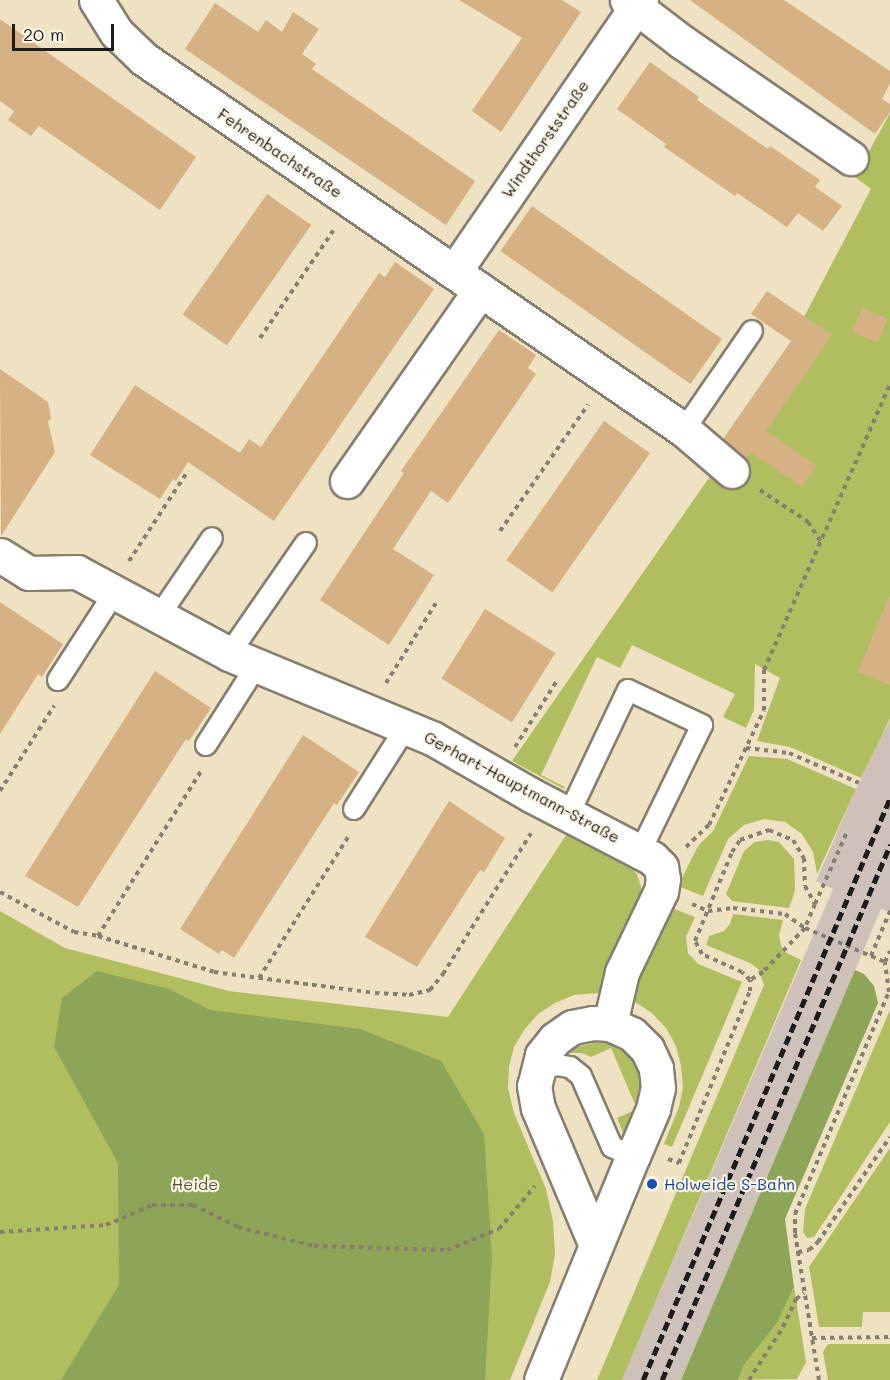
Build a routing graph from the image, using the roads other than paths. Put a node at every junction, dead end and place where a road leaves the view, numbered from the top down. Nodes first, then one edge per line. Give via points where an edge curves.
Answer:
1 (96, 0) edge
2 (635, 2) edge
3 (851, 158) dead end
4 (467, 281) junction
5 (752, 331) dead end
6 (684, 430) junction
7 (732, 471) road end
8 (347, 481) dead end
9 (212, 538) dead end
10 (306, 543) dead end
11 (0, 555) edge
12 (115, 592) junction
13 (159, 616) junction
14 (243, 660) junction
15 (58, 680) road end
16 (406, 727) junction
17 (206, 745) road end
18 (354, 809) road end
19 (558, 809) junction
20 (651, 859) junction
21 (610, 1024) junction
22 (536, 1071) junction
23 (635, 1151) junction
24 (596, 1245) junction
25 (541, 1380) edge

1 - 4 street, Fehrenbachstraße via 117,33 144,60
2 - 3 street, Windthorststraße via 682,42
2 - 4 street, Windthorststraße
4 - 6 street, Fehrenbachstraße
4 - 8 street
5 - 6 lane
6 - 7 street, Fehrenbachstraße
9 - 13 lane
10 - 14 lane
11 - 12 street, Gerhart-Hauptmann-Straße via 29,573 77,572
12 - 13 street, Gerhart-Hauptmann-Straße
12 - 15 lane
13 - 14 street, Gerhart-Hauptmann-Straße
14 - 16 street, Gerhart-Hauptmann-Straße
14 - 17 lane
16 - 18 lane
16 - 19 street, Gerhart-Hauptmann-Straße
19 - 20 street, Gerhart-Hauptmann-Straße
19 - 20 lane via 628,690 702,725
20 - 21 street via 663,879 661,891 622,972
21 - 22 street via 572,1027 555,1039 542,1055
21 - 23 street via 632,1034 647,1049 656,1068 658,1088
22 - 23 lane via 557,1065 570,1067 581,1076 612,1148
22 - 24 street via 538,1108
23 - 24 street
24 - 25 street

